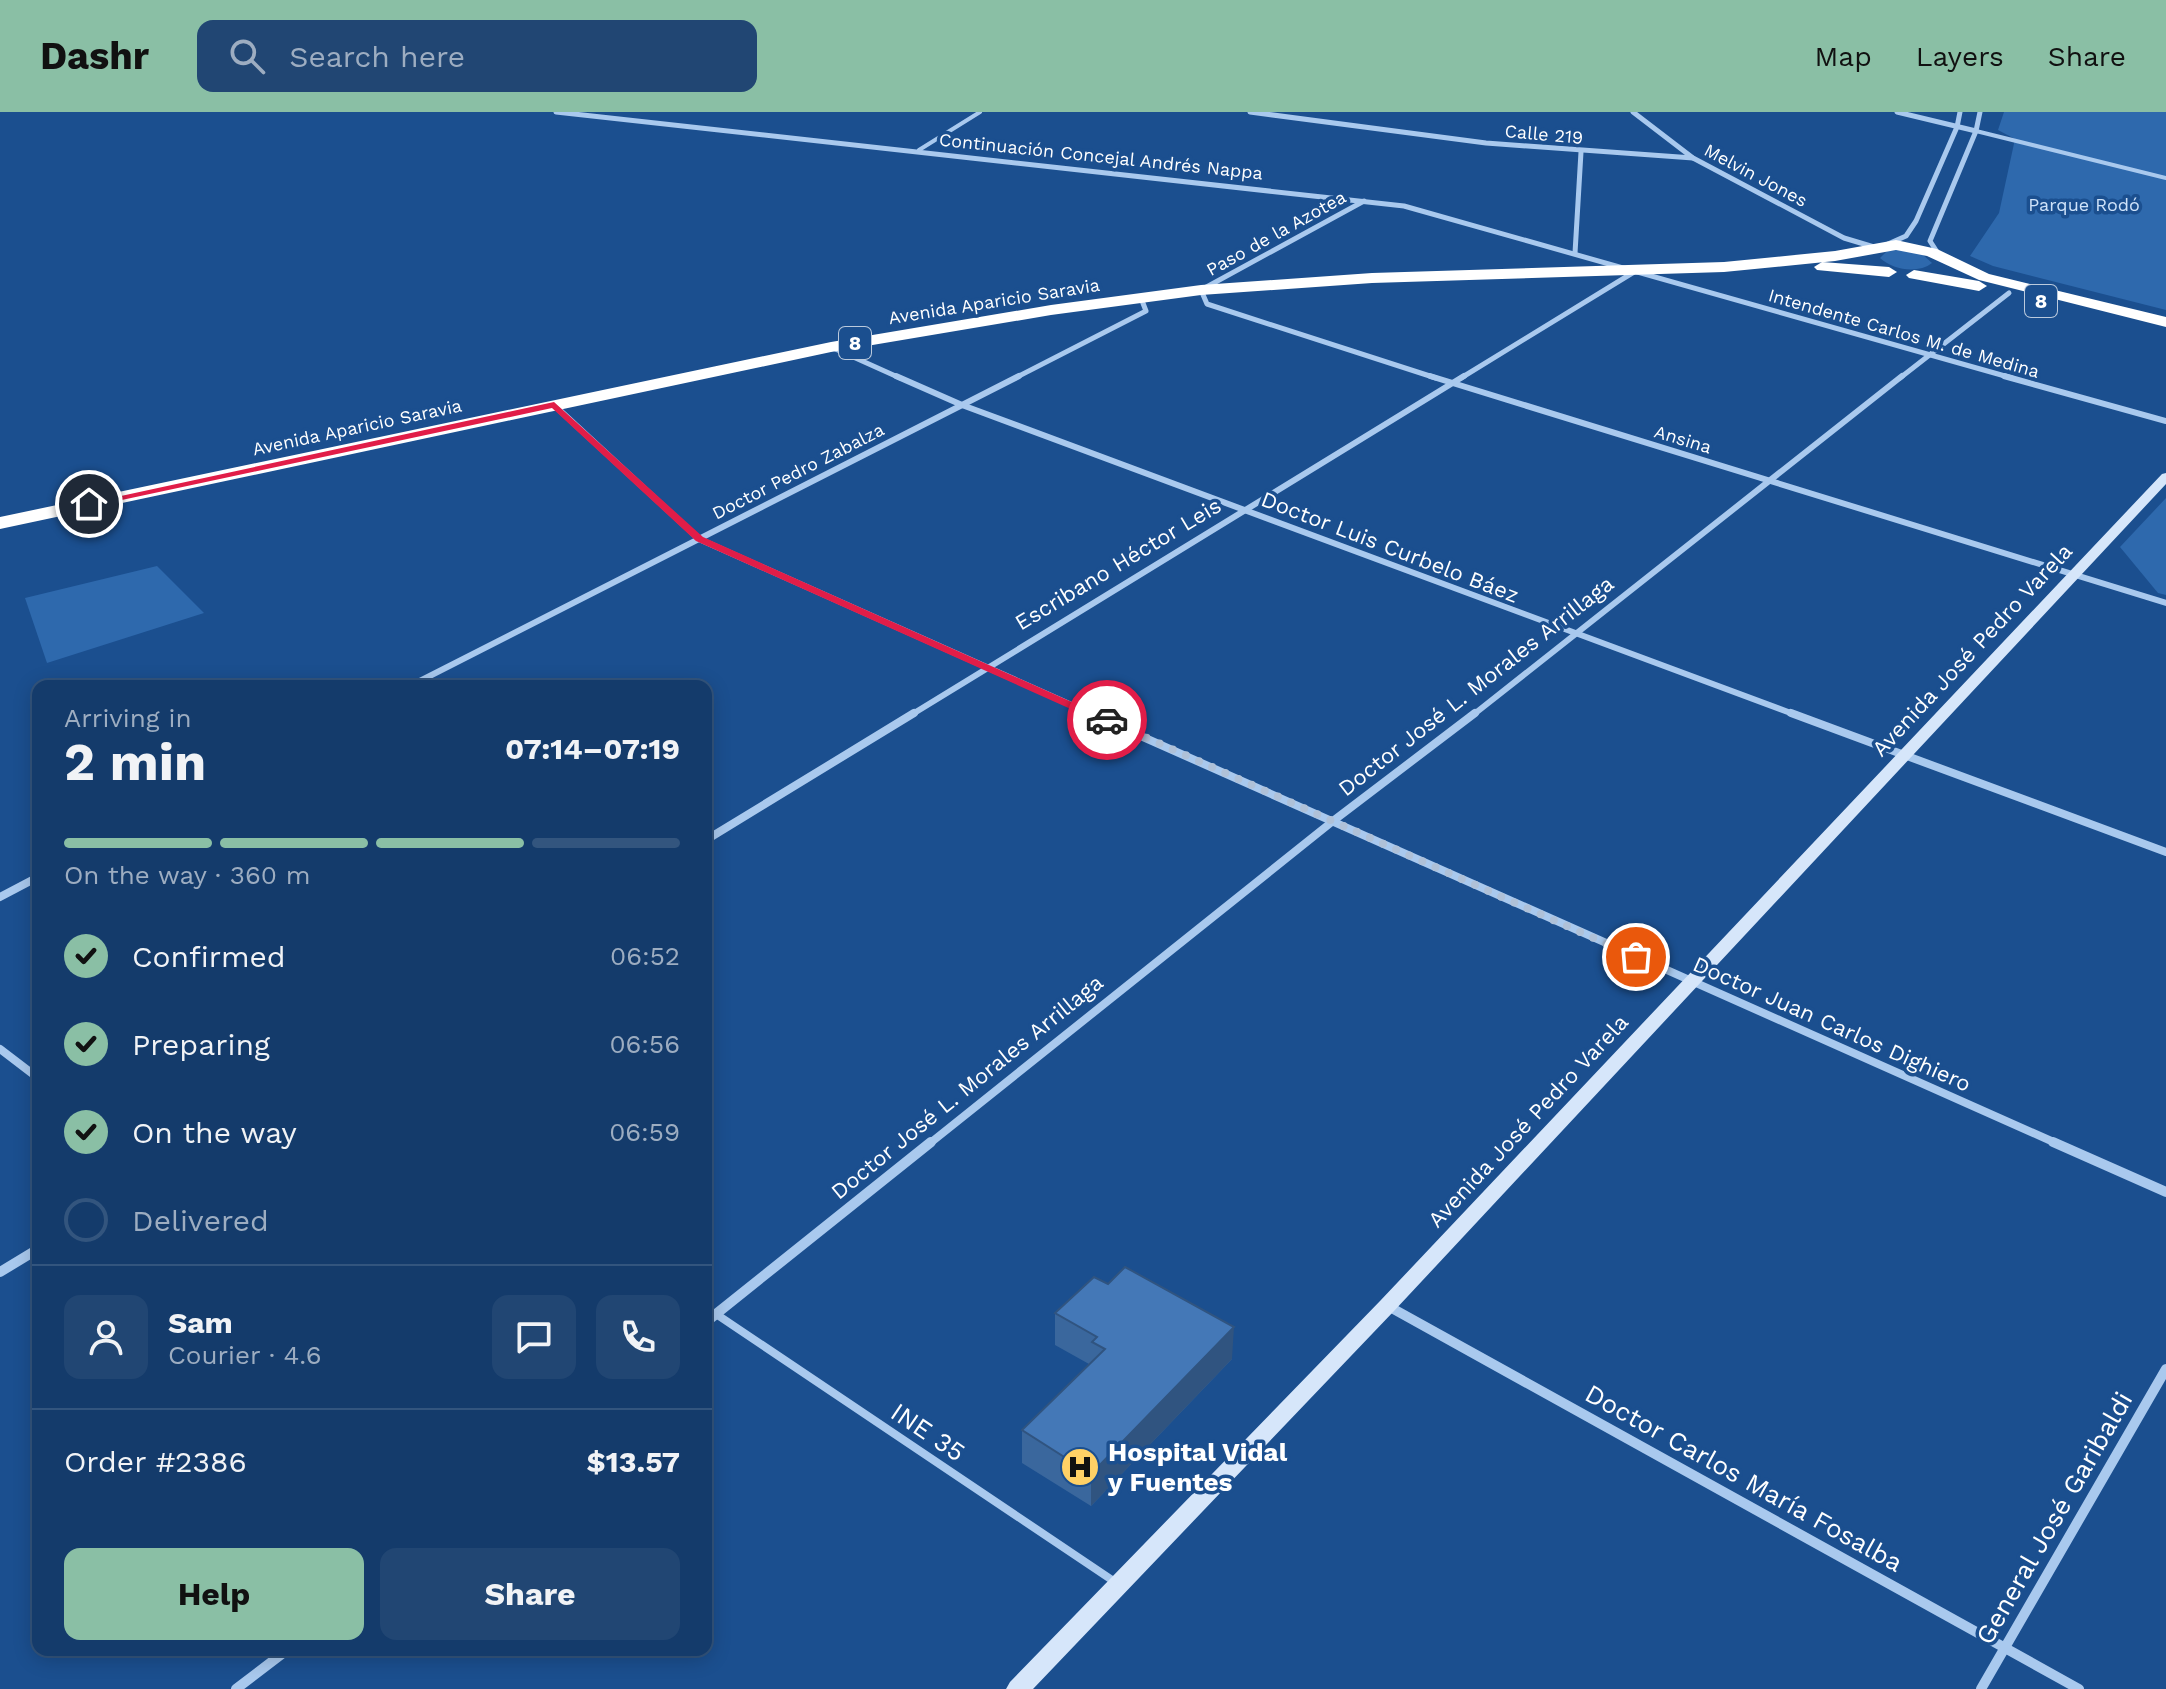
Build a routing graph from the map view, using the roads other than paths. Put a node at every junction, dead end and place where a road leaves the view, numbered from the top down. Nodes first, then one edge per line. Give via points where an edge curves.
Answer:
1 (556, 112) edge
2 (980, 112) edge
3 (1250, 112) edge
4 (1633, 112) edge
5 (1897, 112) edge
6 (1960, 112) edge
7 (1980, 112) edge
8 (1957, 127) junction
9 (1976, 131) junction
10 (919, 150) junction
11 (1581, 152) junction
12 (1693, 158) junction
13 (2166, 178) edge
14 (1365, 201) junction
15 (1875, 248) junction
16 (1575, 253) junction
17 (1942, 258) junction
18 (1724, 267) junction
19 (1634, 272) junction
20 (1889, 272) junction
21 (1914, 275) junction
22 (1201, 290) junction
23 (2009, 293) junction
24 (1141, 298) junction
25 (2166, 322) edge
26 (2166, 333) edge
27 (831, 347) junction
28 (1929, 355) junction
29 (1452, 383) junction
30 (554, 405) junction
31 (962, 405) junction
32 (2166, 421) edge
33 (2166, 477) edge
34 (1769, 479) junction
35 (1243, 511) junction
36 (0, 523) edge
37 (699, 539) junction
38 (2078, 573) junction
39 (2166, 603) edge
40 (1576, 636) junction
41 (987, 667) junction
42 (422, 680) edge
43 (1906, 755) junction
44 (1333, 821) junction
45 (712, 836) edge
46 (2166, 852) edge
47 (32, 880) edge
48 (0, 897) edge
49 (1691, 981) junction
50 (0, 1049) edge
51 (32, 1073) edge
52 (2166, 1192) edge
53 (32, 1253) edge
54 (0, 1272) edge
55 (1387, 1306) junction
56 (716, 1314) junction
57 (712, 1317) edge
58 (2166, 1369) edge
59 (1117, 1584) junction
60 (2004, 1648) junction
61 (279, 1656) edge
62 (236, 1689) edge
63 (1018, 1689) edge
64 (1981, 1689) edge
65 (2079, 1689) edge

1 - 10 street, Continuación Concejal Andrés Nappa
2 - 10 lane
3 - 11 street, Calle 219
4 - 12 street, Melvin Jones
5 - 8 street
6 - 8 street
7 - 9 street
8 - 9 street
8 - 15 street via 1906,236
9 - 13 lane
9 - 17 street via 1930,241
10 - 14 street, Continuación Concejal Andrés Nappa
11 - 12 street, Calle 219
11 - 16 street
12 - 15 street, Melvin Jones via 1844,238
14 - 16 street, Continuación Concejal Andrés Nappa via 1434,212
14 - 22 street, Paso de la Azotea
15 - 17 highway, 8 via 1908,246
15 - 18 highway, Avenida Aparicio Saravia / 8
15 - 20 highway via 1864,254 1869,264
16 - 19 street, Continuación Concejal Andrés Nappa
17 - 21 highway via 1943,269
17 - 25 highway, 8 via 1984,277
18 - 19 highway, Avenida Aparicio Saravia / 8
18 - 20 highway, Avenida Aparicio Saravia / 8
19 - 22 highway, Avenida Aparicio Saravia / 8 via 1460,274
19 - 28 street, Intendente Carlos M. de Medina
19 - 29 street, Escribano Héctor Leis
20 - 21 highway, 8
21 - 23 highway, 8
22 - 24 highway, Avenida Aparicio Saravia / 8
22 - 29 street, Ansina via 1207,304
23 - 26 highway, 8
23 - 28 street, Doctor José L. Morales Arrillaga
24 - 27 highway, Avenida Aparicio Saravia / 8
24 - 31 street, Doctor Pedro Zabalza via 1146,311
27 - 30 highway, Avenida Aparicio Saravia / 8
27 - 31 street, Doctor Luis Curbelo Báez
28 - 32 street, Intendente Carlos M. de Medina
28 - 34 street, Doctor José L. Morales Arrillaga
29 - 34 street, Ansina
29 - 35 street, Escribano Héctor Leis
30 - 36 highway, Avenida Aparicio Saravia / 8
30 - 37 street, Doctor Juan Carlos Dighiero
31 - 35 street, Doctor Luis Curbelo Báez
31 - 37 street, Doctor Pedro Zabalza
33 - 38 street, Avenida José Pedro Varela
34 - 38 street, Ansina
34 - 40 street, Doctor José L. Morales Arrillaga
35 - 40 street, Doctor Luis Curbelo Báez
35 - 41 street, Escribano Héctor Leis
37 - 41 street, Doctor Juan Carlos Dighiero
37 - 42 street, Doctor Pedro Zabalza
38 - 39 street, Ansina
38 - 43 street, Avenida José Pedro Varela
40 - 43 street, Doctor Luis Curbelo Báez
40 - 44 street, Doctor José L. Morales Arrillaga
41 - 44 street, Doctor Juan Carlos Dighiero
41 - 45 street, Escribano Héctor Leis
43 - 46 street, Doctor Luis Curbelo Báez
43 - 49 street, Avenida José Pedro Varela
44 - 49 street, Doctor Juan Carlos Dighiero
44 - 56 street, Doctor José L. Morales Arrillaga
47 - 48 street
49 - 52 street, Doctor Juan Carlos Dighiero
49 - 55 street, Avenida José Pedro Varela
50 - 51 street
53 - 54 street
55 - 59 street, Avenida José Pedro Varela
55 - 60 street, Doctor Carlos María Fosalba
56 - 57 street, Doctor José L. Morales Arrillaga
56 - 59 lane, INE 35
58 - 60 street, General José Garibaldi
59 - 63 street, Avenida José Pedro Varela
60 - 64 street, General José Garibaldi
60 - 65 street, Doctor Carlos María Fosalba
61 - 62 street

